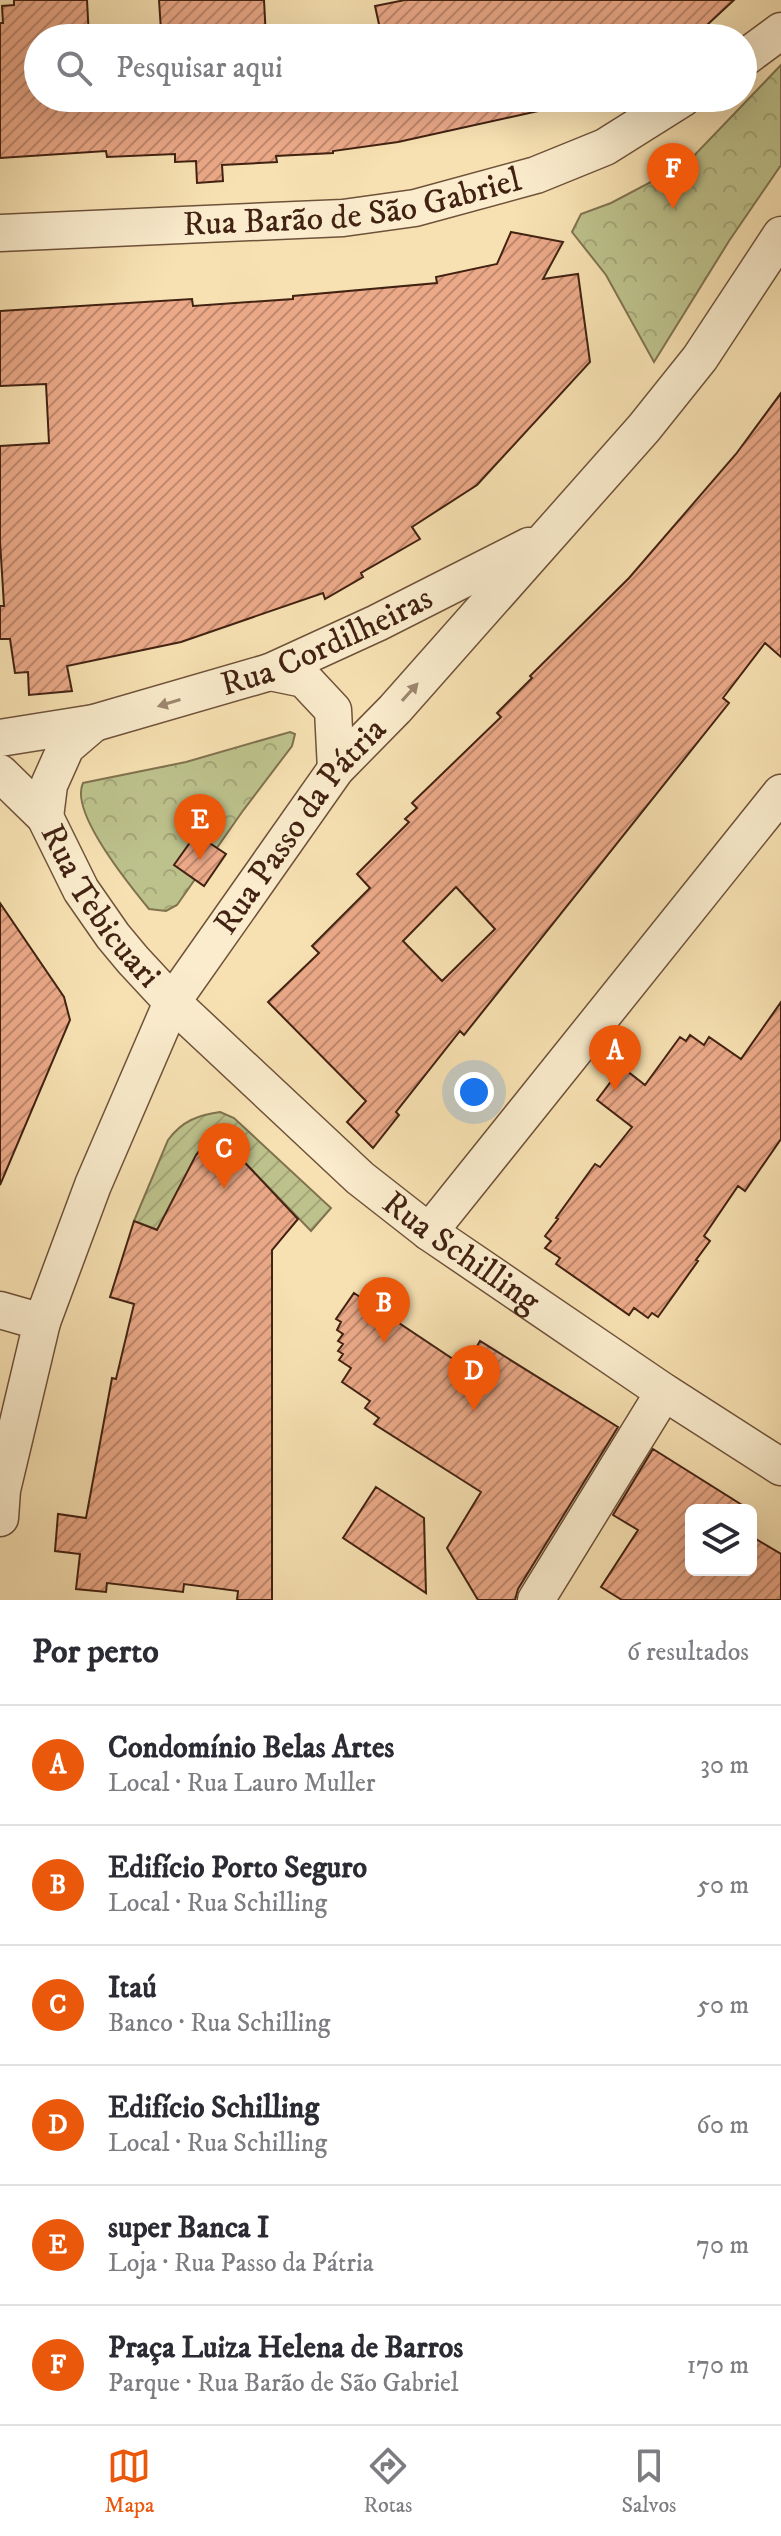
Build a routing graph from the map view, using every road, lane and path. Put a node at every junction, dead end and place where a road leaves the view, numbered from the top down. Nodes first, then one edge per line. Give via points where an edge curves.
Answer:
1 (781, 31) edge
2 (757, 49) edge
3 (661, 112) edge
4 (0, 233) edge
5 (781, 235) edge
6 (549, 537) junction
7 (270, 672) junction
8 (94, 723) junction
9 (0, 738) edge
10 (336, 769) junction
11 (0, 773) edge
12 (781, 793) edge
13 (45, 817) junction
14 (172, 1002) junction
15 (429, 1232) junction
16 (0, 1310) edge
17 (42, 1322) junction
18 (664, 1392) junction
19 (781, 1467) edge
20 (0, 1518) edge
21 (536, 1600) edge

1 - 2 street
3 - 4 street, Rua Barão de São Gabriel via 577,159 415,208 343,218
5 - 6 street, Rua Passo da Pátria via 700,358
6 - 7 street, Rua Cordilheiras
10 -> 6 street, Rua Passo da Pátria
7 -> 8 street, Rua Cordilheiras
7 - 10 street via 304,679 333,710
8 - 9 street, Rua Cordilheiras
8 - 13 street, Rua Cordilheiras via 66,747 49,785
10 - 14 street, Rua Passo da Pátria
11 - 13 street, Rua Tebicuari
12 - 15 street
13 - 14 street, Rua Tebicuari via 81,890 113,936
14 - 15 street, Rua Schilling via 360,1178
14 - 17 street, Rua Passo da Pátria via 93,1185
15 - 18 street, Rua Schilling
16 - 17 street
17 - 20 street, Rua Passo da Pátria
18 - 19 street, Rua Schilling
18 - 21 street

